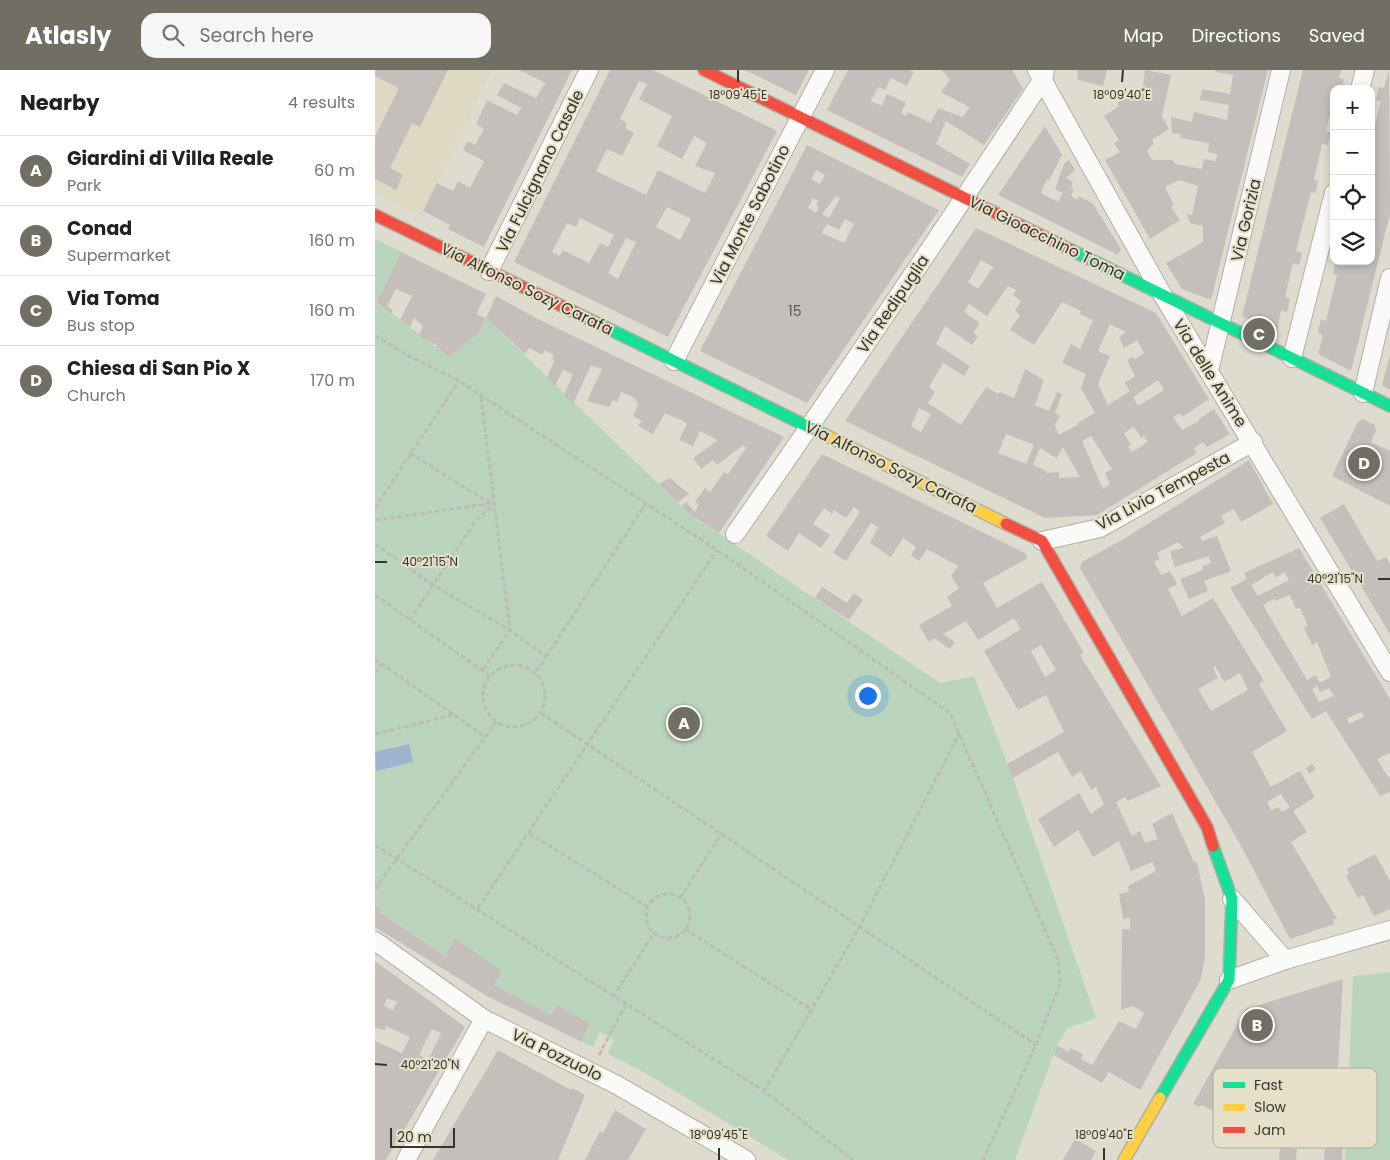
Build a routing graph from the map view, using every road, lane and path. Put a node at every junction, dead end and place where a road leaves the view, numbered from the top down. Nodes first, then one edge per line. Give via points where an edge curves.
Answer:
1 (589, 70) edge
2 (704, 70) edge
3 (825, 70) edge
4 (1281, 70) edge
5 (1365, 70) edge
6 (1042, 73) edge
7 (1361, 85) edge
8 (800, 117) junction
9 (965, 198) junction
10 (1330, 209) edge
11 (375, 215) edge
12 (489, 271) junction
13 (1390, 278) edge
14 (1162, 294) junction
15 (1222, 324) junction
16 (375, 336) edge
17 (1292, 358) junction
18 (674, 361) junction
19 (1209, 371) junction
20 (459, 381) junction
21 (1363, 392) junction
22 (481, 396) junction
23 (1390, 406) edge
24 (810, 428) junction
25 (1253, 442) junction
26 (410, 453) junction
27 (495, 503) junction
28 (645, 505) junction
29 (375, 508) edge
30 (375, 520) edge
31 (735, 534) dead end
32 (1042, 541) junction
33 (375, 544) edge
34 (717, 550) junction
35 (433, 585) junction
36 (375, 595) edge
37 (410, 620) junction
38 (510, 630) junction
39 (546, 657) junction
40 (375, 659) edge
41 (381, 664) junction
42 (483, 671) junction
43 (1390, 672) edge
44 (535, 673) junction
45 (375, 674) edge
46 (490, 676) junction
47 (541, 713) junction
48 (453, 714) junction
49 (496, 722) junction
50 (959, 733) junction
51 (375, 734) edge
52 (485, 737) junction
53 (587, 742) junction
54 (529, 833) junction
55 (722, 833) junction
56 (375, 845) edge
57 (397, 859) junction
58 (375, 889) edge
59 (680, 898) junction
60 (1232, 899) junction
61 (478, 908) junction
62 (648, 908) junction
63 (861, 926) junction
64 (685, 930) junction
65 (1390, 930) edge
66 (654, 932) junction
67 (375, 941) edge
68 (1285, 960) junction
69 (1229, 980) junction
70 (613, 997) junction
71 (626, 1004) junction
72 (813, 1010) junction
73 (484, 1019) junction
74 (1036, 1045) junction
75 (591, 1072) junction
76 (764, 1091) junction
77 (406, 1160) edge
78 (746, 1160) edge
79 (853, 1160) edge
80 (983, 1160) edge
81 (1124, 1160) edge

1 - 12 street, Via Fulcignano Casale
2 - 8 street, Via Gioacchino Toma
3 - 8 street, Via Monte Sabotino
4 - 15 street, Via Gorizia
5 - 7 street
6 - 9 street, Via Redipuglia
6 - 14 street, Via delle Anime
8 - 9 street, Via Gioacchino Toma
8 - 18 street, Via Monte Sabotino
9 - 14 street, Via Gioacchino Toma
9 - 24 street, Via Redipuglia
10 - 17 street
11 - 12 street, Via Alfonso Sozy Carafa
12 - 18 street, Via Alfonso Sozy Carafa
13 - 21 street
14 - 15 street, Via Gioacchino Toma
14 - 19 street, Via delle Anime
15 - 17 street, Via Gioacchino Toma
15 - 19 street, Via Gorizia
16 - 20 path
17 - 21 street, Via Gioacchino Toma
18 - 24 street, Via Alfonso Sozy Carafa
19 - 25 street, Via delle Anime
20 - 22 path
20 - 26 path
21 - 23 street, Via Gioacchino Toma
22 - 27 path
22 - 28 path
24 - 31 street, Via Redipuglia
24 - 32 street, Via Alfonso Sozy Carafa
25 - 32 street, Via Livio Tempesta via 1100,528
25 - 43 street, Via delle Anime
26 - 27 path via 478,496
26 - 29 path
27 - 30 path
27 - 35 path via 476,520
27 - 38 path
28 - 34 path
28 - 39 path
32 - 60 street via 1207,827
33 - 35 path
34 - 50 path via 935,701 950,713
34 - 53 path
35 - 37 path
35 - 38 path
36 - 37 path
37 - 42 path
38 - 39 path
38 - 42 path
39 - 44 path
40 - 41 path
41 - 45 path
41 - 48 path
42 - 46 path
44 - 46 path via 518,664 507,665
44 - 47 path via 546,693
46 - 49 path via 483,695 486,710
47 - 49 path via 534,721 521,727
47 - 53 path
48 - 51 path
48 - 52 path
49 - 52 path
50 - 63 path
50 - 74 path via 1059,959 1060,984
52 - 57 path
53 - 54 path
53 - 55 path
54 - 61 path
54 - 62 path
55 - 59 path
55 - 63 path
56 - 57 path
57 - 58 path
57 - 61 path
59 - 62 path via 658,897
59 - 64 path via 689,909
60 - 68 street
60 - 69 street
61 - 70 path
62 - 66 path via 647,921
63 - 72 path
63 - 74 path
64 - 66 path via 667,938
64 - 72 path
65 - 68 street
66 - 70 path
67 - 73 street, Via Pozzuolo
68 - 69 street
69 - 81 street
70 - 71 path
71 - 75 path
71 - 76 path
72 - 76 path
73 - 75 street, Via Pozzuolo
73 - 77 street
74 - 80 path
75 - 78 street, Via Pozzuolo
76 - 79 path

